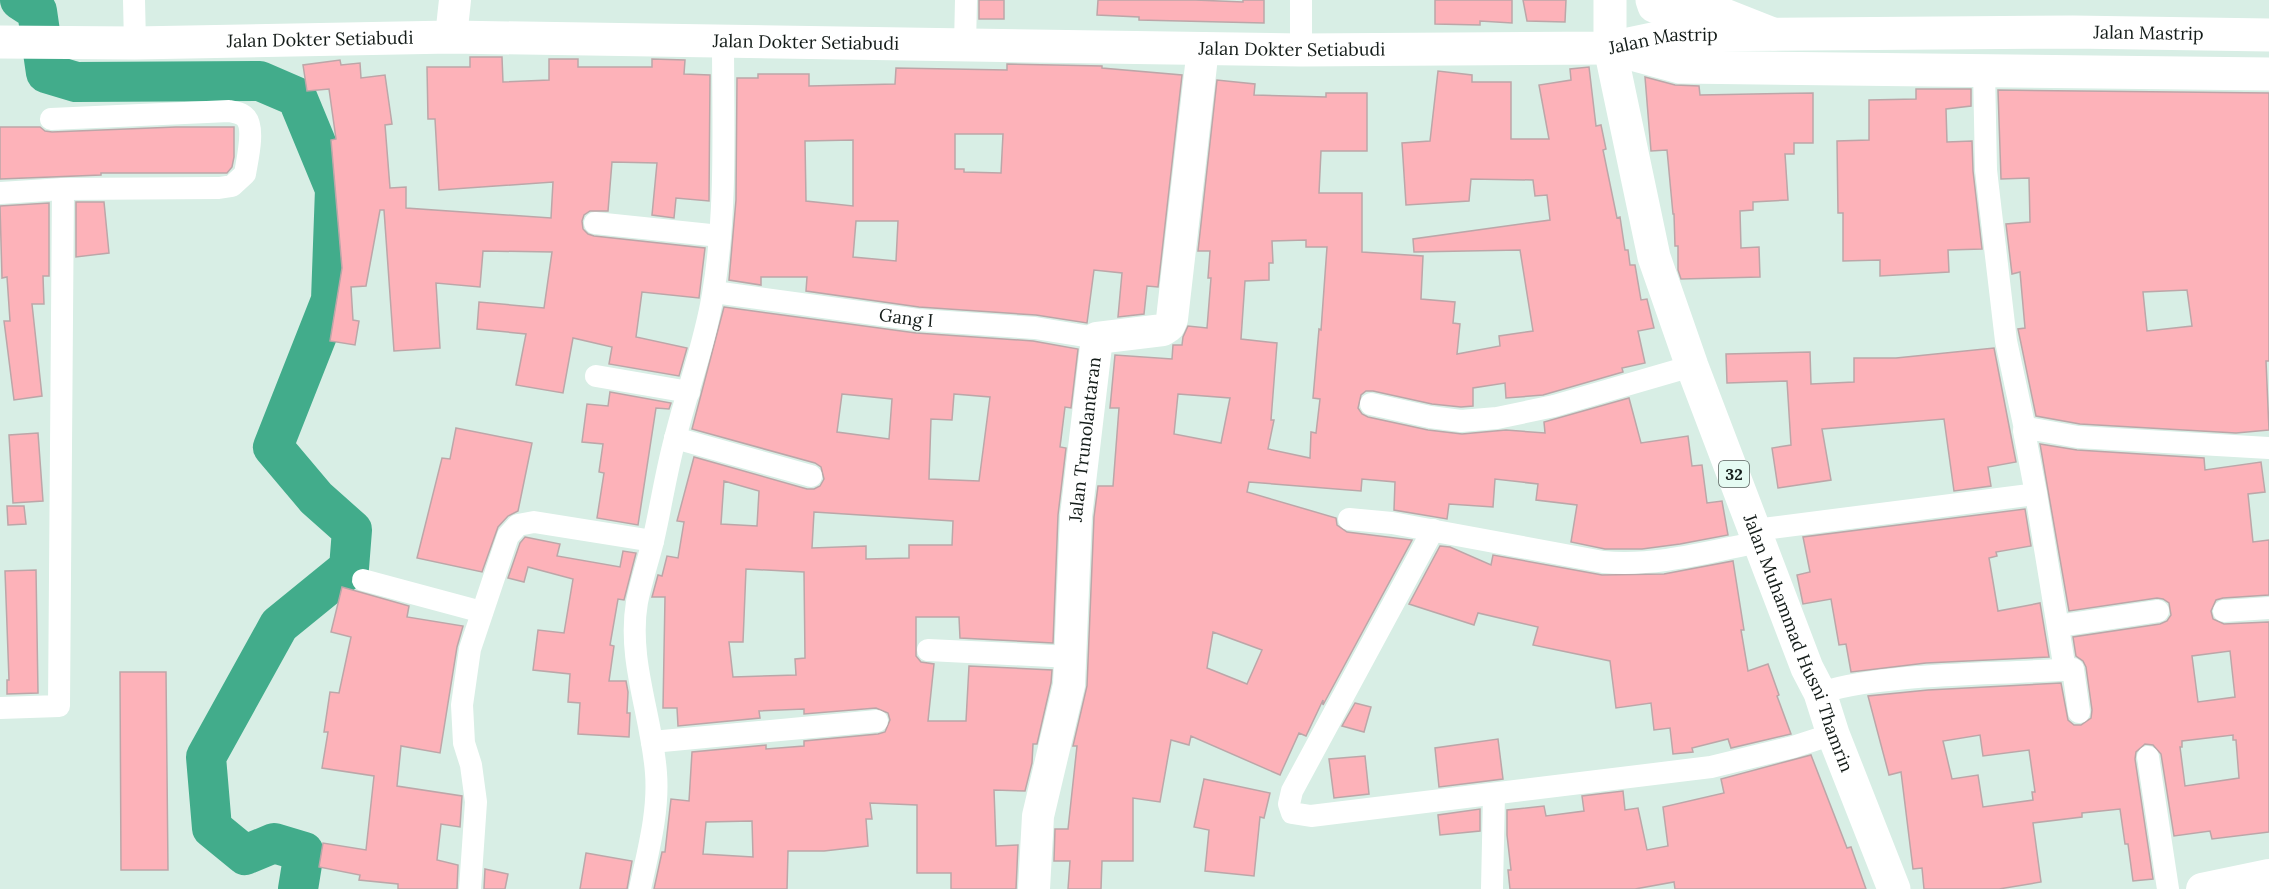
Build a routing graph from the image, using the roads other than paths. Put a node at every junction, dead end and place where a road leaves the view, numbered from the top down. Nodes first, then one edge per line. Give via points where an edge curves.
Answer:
1 (135, 0) edge
2 (454, 0) edge
3 (966, 0) edge
4 (1301, 0) edge
5 (1610, 0) edge
6 (1652, 0) edge
7 (2073, 32) junction
8 (1773, 34) junction
9 (2269, 35) edge
10 (451, 38) junction
11 (723, 41) junction
12 (11, 42) edge
13 (135, 43) junction
14 (965, 45) junction
15 (1203, 48) junction
16 (1610, 48) junction
17 (1302, 50) junction
18 (1984, 70) junction
19 (2066, 70) junction
20 (2269, 74) edge
21 (51, 119) dead end
22 (63, 189) junction
23 (0, 193) edge
24 (595, 224) dead end
25 (720, 236) junction
26 (714, 292) junction
27 (1097, 338) junction
28 (1692, 366) junction
29 (596, 376) dead end
30 (689, 392) junction
31 (1371, 404) dead end
32 (2025, 429) junction
33 (675, 438) junction
34 (2269, 448) edge
35 (811, 476) dead end
36 (2036, 494) junction
37 (1349, 519) dead end
38 (1433, 531) junction
39 (1757, 536) junction
40 (653, 541) junction
41 (363, 580) dead end
42 (2269, 608) edge
43 (2158, 611) dead end
44 (2224, 611) dead end
45 (482, 612) junction
46 (2058, 626) junction
47 (928, 650) dead end
48 (1072, 657) junction
49 (2065, 670) junction
50 (1820, 693) junction
51 (0, 708) edge
52 (2079, 712) dead end
53 (877, 721) dead end
54 (1833, 734) junction
55 (652, 741) junction
56 (2148, 757) dead end
57 (1494, 794) junction
58 (2269, 874) edge
59 (470, 889) edge
60 (640, 889) edge
61 (1034, 889) edge
62 (1492, 889) edge
63 (1894, 889) edge
64 (2168, 889) edge
65 (2202, 889) edge

1 - 13 street
2 - 10 street
3 - 14 street
4 - 17 street
5 - 16 main road, 32
6 - 8 main road via 1654,6 1667,11 1717,12
7 - 8 main road, Jalan Mastrip
7 - 9 main road, Jalan Mastrip
7 - 19 main road
8 - 16 main road, Jalan Mastrip via 1672,35
10 - 11 main road, Jalan Dokter Setiabudi
10 - 13 main road, Jalan Dokter Setiabudi
11 - 14 main road, Jalan Dokter Setiabudi
11 - 25 street
12 - 13 main road, Jalan Dokter Setiabudi
14 - 15 main road, Jalan Dokter Setiabudi
15 - 17 main road, Jalan Dokter Setiabudi
15 - 27 street, Jalan Trunolantaran via 1172,319 1163,330
16 - 17 main road, Jalan Dokter Setiabudi
16 - 18 main road, Jalan Mastrip via 1680,67
16 - 28 main road, Jalan Muhammad Husni Thamrin / 32 via 1654,257
18 - 19 main road, Jalan Mastrip
18 - 32 street via 1986,170 1997,267 2006,341
19 - 20 main road, Jalan Mastrip
21 - 22 street via 229,111 246,118 250,128 245,174 232,186
22 - 23 street
22 - 51 street via 59,706
24 - 25 street
25 - 26 street
26 - 27 street, Gang I via 918,320 1035,328
26 - 30 street
27 - 48 street, Jalan Trunolantaran via 1076,516
28 - 31 street via 1565,403 1497,418 1461,421
28 - 39 main road, Jalan Muhammad Husni Thamrin / 32
29 - 30 street
30 - 33 street
32 - 34 street
32 - 36 street
33 - 35 street
33 - 40 street
36 - 39 street
36 - 46 street
37 - 38 street
38 - 39 street via 1630,564 1659,562
38 - 57 street via 1292,791 1289,804 1292,813 1311,816
39 - 50 main road, Jalan Muhammad Husni Thamrin / 32
40 - 45 street via 534,522 518,525 508,536
40 - 55 street via 637,603 634,639
41 - 45 street
42 - 44 street
43 - 46 street
45 - 59 street via 470,649 462,705 464,743 476,802
46 - 49 street
47 - 48 street
48 - 61 street, Jalan Trunolantaran via 1060,731 1038,816
49 - 50 street via 1872,681
49 - 52 street via 2074,670
50 - 54 main road, Jalan Muhammad Husni Thamrin / 32
53 - 55 street
54 - 57 street via 1711,766
54 - 63 main road, Jalan Muhammad Husni Thamrin / 32
55 - 60 street via 657,793
56 - 64 street
57 - 62 street
58 - 65 street

